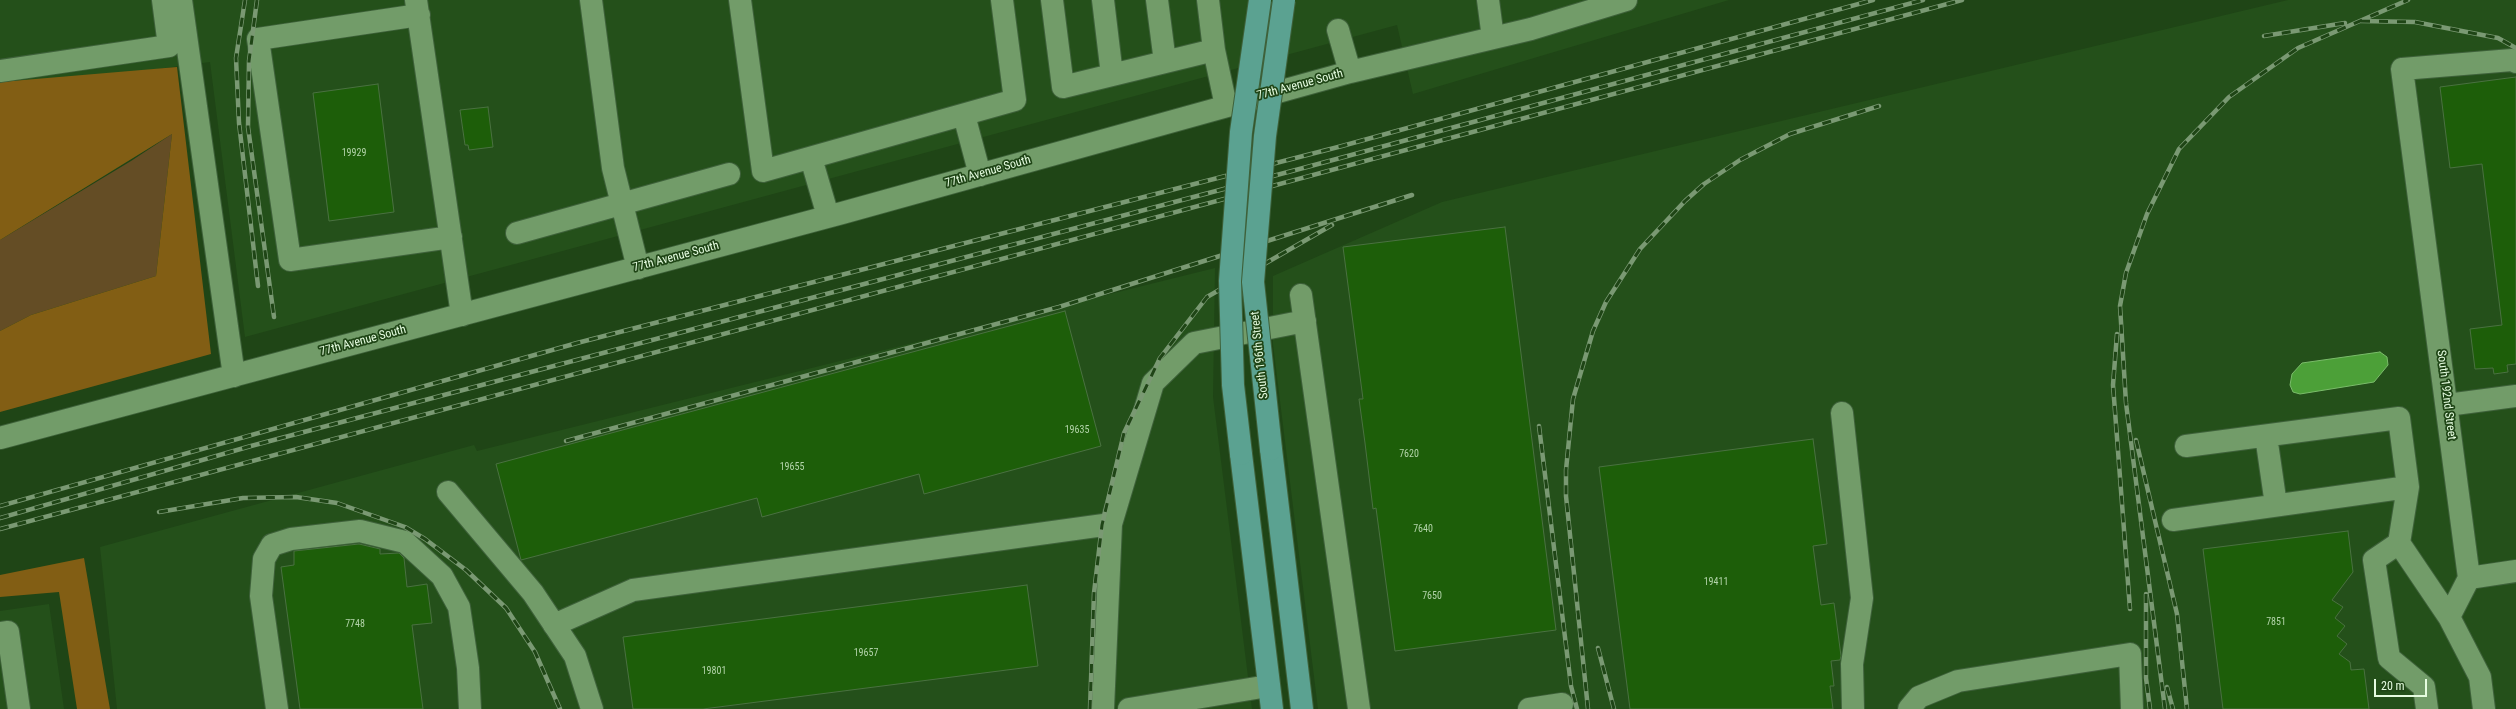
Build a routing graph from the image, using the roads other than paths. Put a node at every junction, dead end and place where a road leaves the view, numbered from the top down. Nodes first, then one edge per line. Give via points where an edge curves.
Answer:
1 (163, 0) edge
2 (181, 0) edge
3 (591, 0) edge
4 (740, 0) edge
5 (1002, 0) edge
6 (1052, 0) edge
7 (1103, 0) edge
8 (1157, 0) edge
9 (1210, 0) edge
10 (1260, 0) edge
11 (1284, 0) edge
12 (1488, 0) edge
13 (1626, 0) edge
14 (418, 8) edge
15 (1338, 30) dead end
16 (1493, 38) junction
17 (1214, 50) junction
18 (1165, 62) junction
19 (2516, 62) edge
20 (0, 71) edge
21 (1350, 72) junction
22 (1112, 75) junction
23 (1226, 106) junction
24 (964, 115) junction
25 (811, 158) junction
26 (729, 174) dead end
27 (980, 175) junction
28 (622, 204) junction
29 (828, 216) junction
30 (517, 233) dead end
31 (451, 237) junction
32 (638, 268) junction
33 (1301, 295) dead end
34 (462, 315) junction
35 (1305, 321) junction
36 (234, 376) junction
37 (2516, 396) edge
38 (2447, 405) junction
39 (1842, 413) dead end
40 (2266, 436) junction
41 (0, 438) edge
42 (2186, 446) dead end
43 (2408, 486) junction
44 (448, 492) dead end
45 (2276, 506) junction
46 (2173, 520) dead end
47 (1111, 524) junction
48 (2399, 543) junction
49 (2516, 572) edge
50 (2469, 578) junction
51 (2449, 617) junction
52 (554, 625) junction
53 (0, 633) edge
54 (1268, 686) junction
55 (1914, 703) edge
56 (1562, 704) dead end
57 (20, 709) edge
58 (277, 709) edge
59 (470, 709) edge
60 (592, 709) edge
61 (1103, 709) edge
62 (1128, 709) edge
63 (1272, 709) edge
64 (1302, 709) edge
65 (1360, 709) edge
66 (1529, 709) edge
67 (1853, 709) edge
68 (2132, 709) edge
69 (2427, 709) edge
70 (2484, 709) edge

1 - 20 street via 169,46
2 - 36 street
3 - 28 street via 612,162
4 - 25 street via 763,172
5 - 24 street via 1015,100
6 - 22 street via 1063,87
7 - 22 street
8 - 18 street
9 - 17 street
10 - 54 main road, South 196th Street, bridge via 1241,132 1230,281 1233,385
11 - 64 main road, South 196th Street, bridge via 1265,136 1253,282
12 - 16 street
13 - 16 street, 77th Avenue South
14 - 31 street
14 - 31 street via 258,39 290,260
15 - 21 street
16 - 21 street, 77th Avenue South
17 - 18 street
17 - 23 street
18 - 22 street
19 - 38 street, South 192nd Street via 2512,60 2402,69
21 - 23 street, 77th Avenue South
23 - 27 street, 77th Avenue South
24 - 25 street
24 - 27 street
25 - 29 street
26 - 28 street
27 - 29 street, 77th Avenue South
28 - 30 street
28 - 32 street
29 - 32 street, 77th Avenue South
31 - 34 street
32 - 34 street, 77th Avenue South
33 - 35 street
34 - 36 street, 77th Avenue South
35 - 47 street via 1194,343 1153,383
35 - 65 street
36 - 41 street, 77th Avenue South
37 - 38 street
38 - 50 street, South 192nd Street
39 - 67 street via 1862,598 1852,664
40 - 42 street
40 - 43 street via 2399,418
40 - 45 street
43 - 45 street
43 - 48 street
44 - 52 street via 533,592
45 - 46 street
47 - 52 street via 633,590
47 - 61 street
48 - 51 street
48 - 69 street via 2374,560 2389,658 2424,687
49 - 50 street
50 - 51 street
51 - 70 street via 2480,676
52 - 60 street via 575,656
53 - 57 street via 8,632
54 - 62 street
54 - 63 main road, South 196th Street
55 - 68 street via 1958,681 2130,654
56 - 66 street
58 - 59 street via 261,596 264,559 272,545 291,539 360,531 405,542 442,576 459,607 468,668

